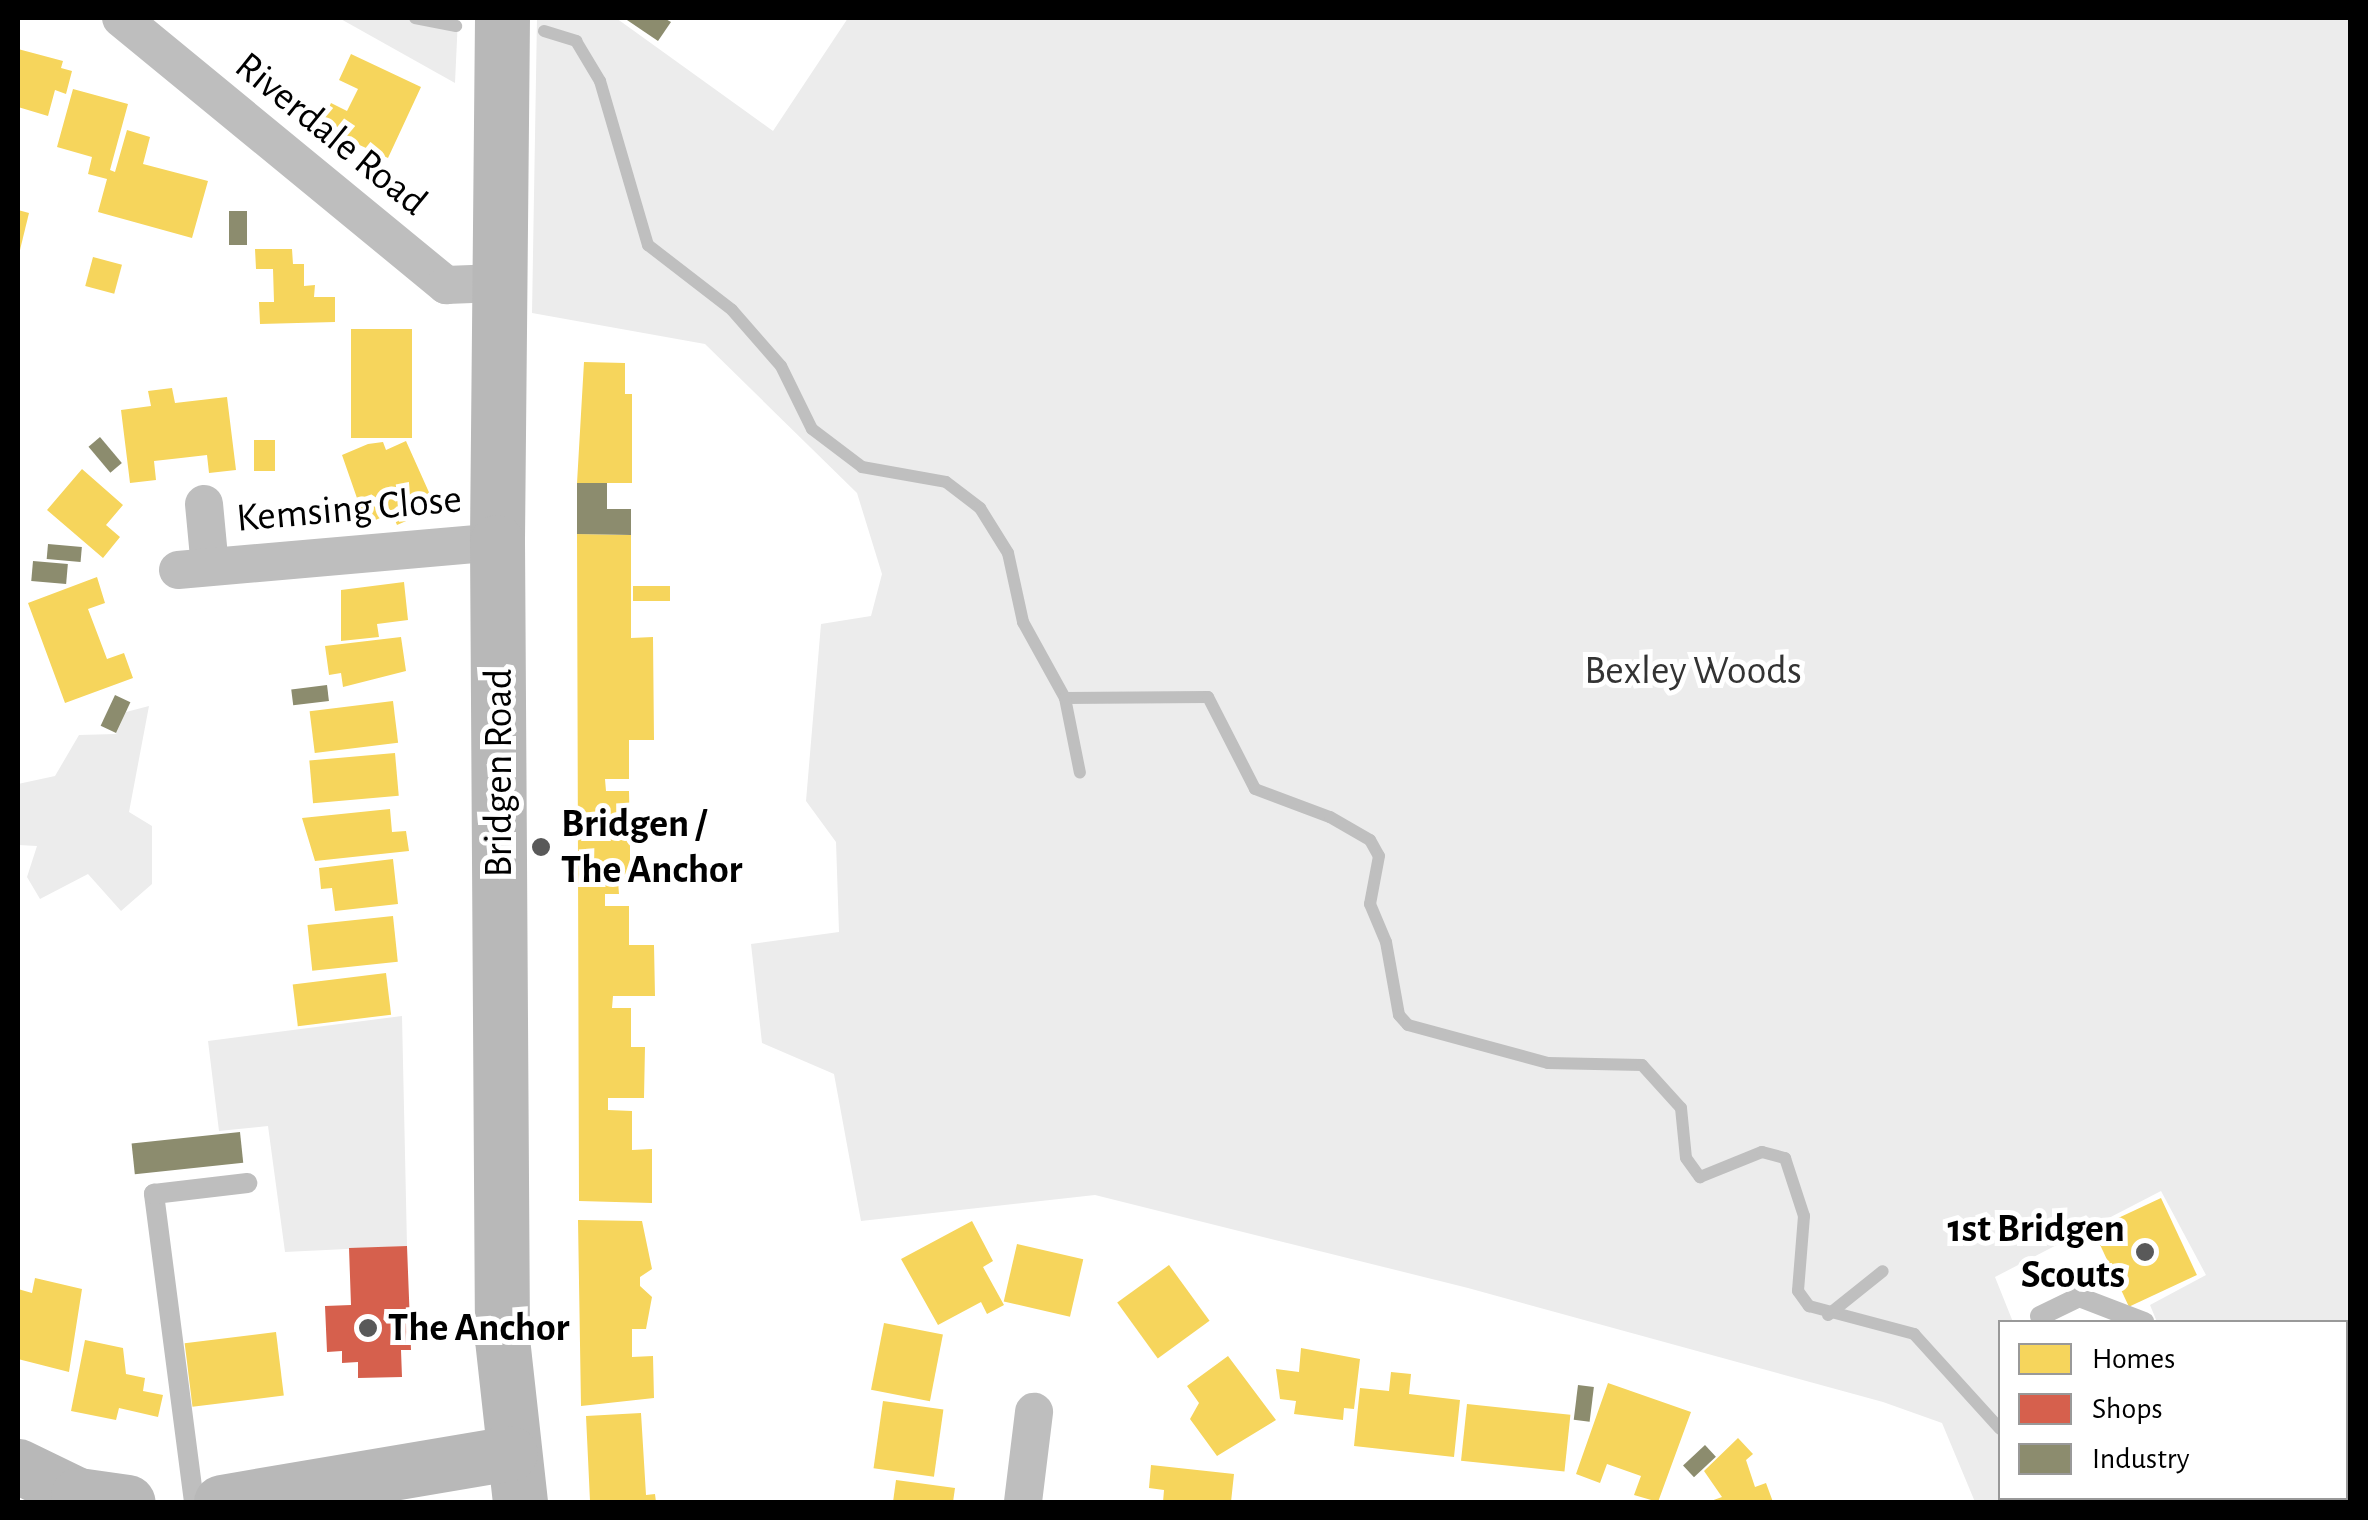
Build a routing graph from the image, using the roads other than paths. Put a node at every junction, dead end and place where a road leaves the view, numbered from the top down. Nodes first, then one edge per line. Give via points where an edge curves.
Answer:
1 (121, 18) edge
2 (502, 30) edge
3 (498, 283) junction
4 (204, 504) dead end
5 (496, 542) junction
6 (246, 1184) dead end
7 (2040, 1316) dead end
8 (2139, 1320) edge
9 (1034, 1412) dead end
10 (515, 1478) edge
11 (27, 1482) edge
12 (128, 1502) edge
13 (194, 1502) edge
14 (222, 1502) edge
15 (1024, 1502) edge

1 - 3 street, Riverdale Road via 446,285
2 - 3 main road, Bridgen Road
3 - 5 main road, Bridgen Road
4 - 5 street, Kemsing Close via 194,568
5 - 10 main road, Bridgen Road via 502,1339
6 - 13 lane via 154,1194
7 - 8 lane via 2078,1297
9 - 15 street
10 - 14 main road
11 - 12 main road

